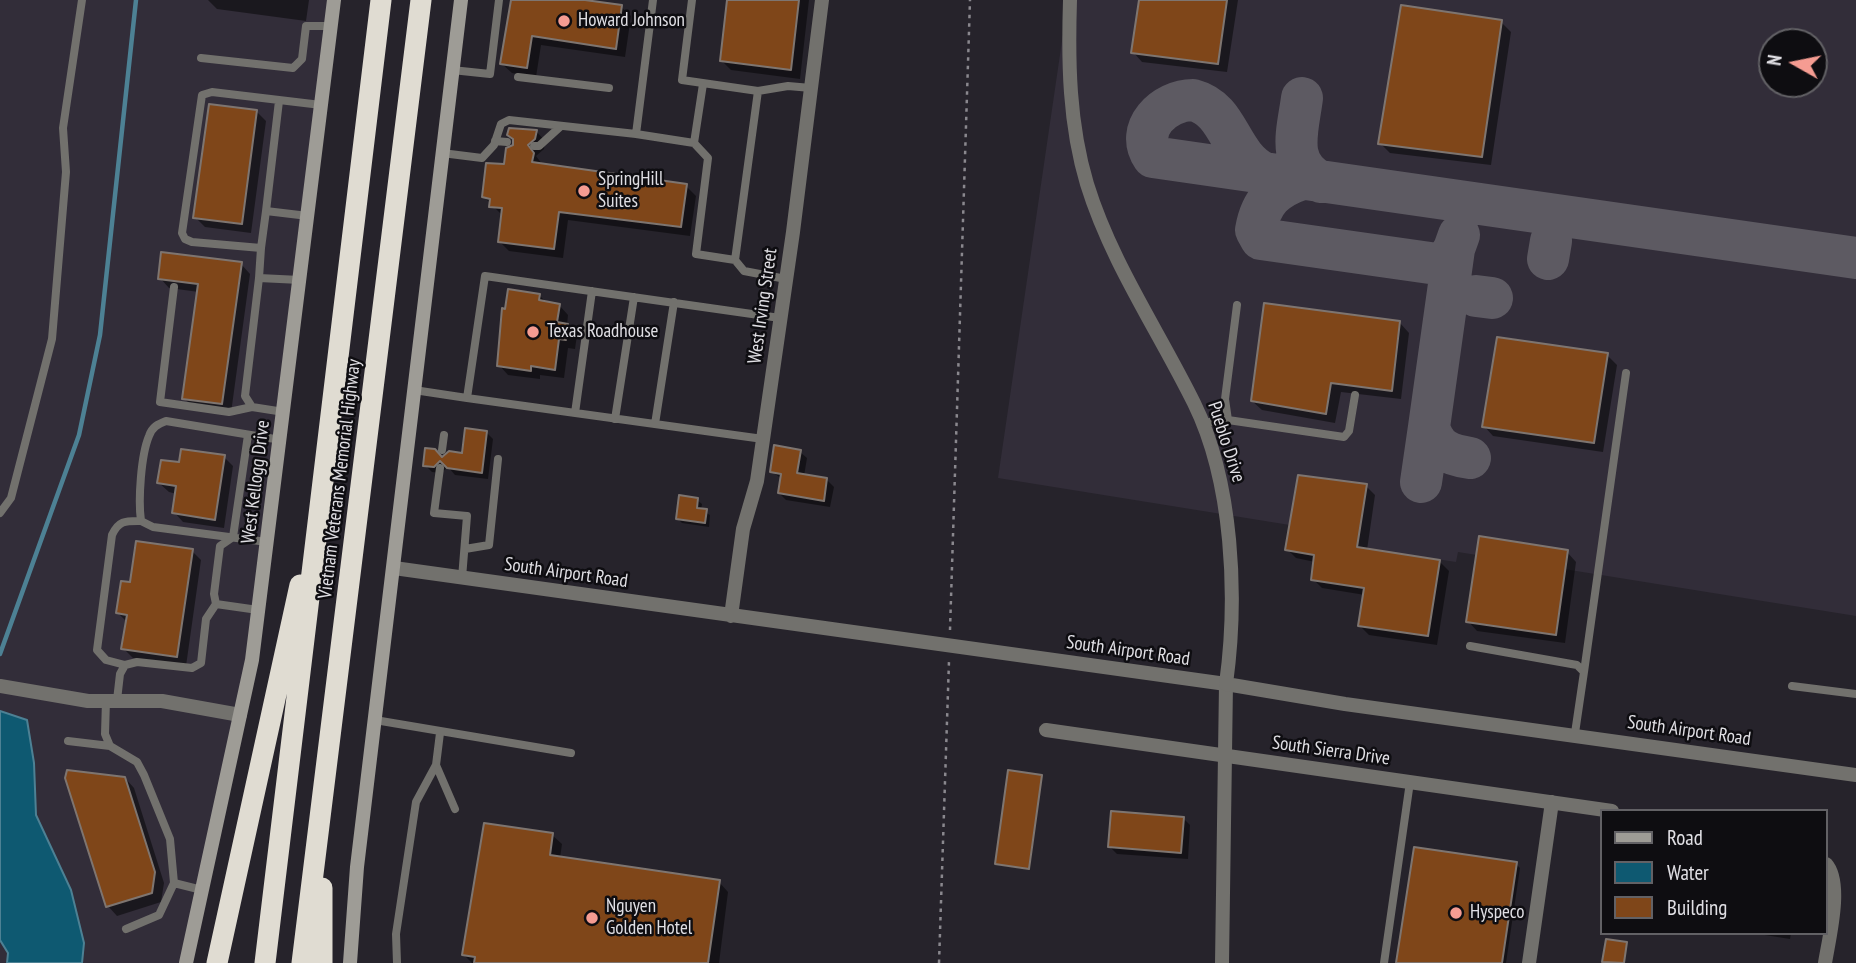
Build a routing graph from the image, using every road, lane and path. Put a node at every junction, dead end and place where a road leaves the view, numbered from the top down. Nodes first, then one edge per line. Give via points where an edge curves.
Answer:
1 (82, 0) edge
2 (334, 0) edge
3 (382, 0) edge
4 (421, 0) edge
5 (461, 0) edge
6 (499, 0) edge
7 (653, 0) edge
8 (692, 0) edge
9 (822, 0) edge
10 (970, 0) edge
11 (1070, 0) edge
12 (331, 26) junction
13 (201, 58) dead end
14 (452, 70) junction
15 (518, 77) dead end
16 (702, 84) junction
17 (609, 88) dead end
18 (811, 88) junction
19 (758, 91) junction
20 (279, 101) junction
21 (321, 105) junction
22 (561, 126) junction
23 (636, 134) junction
24 (495, 141) junction
25 (507, 142) dead end
26 (694, 143) junction
27 (534, 146) dead end
28 (442, 153) junction
29 (266, 211) junction
30 (308, 216) junction
31 (261, 248) junction
32 (735, 260) junction
33 (259, 278) junction
34 (786, 279) junction
35 (300, 280) junction
36 (174, 287) dead end
37 (592, 291) junction
38 (634, 297) junction
39 (674, 302) junction
40 (1237, 305) dead end
41 (780, 318) junction
42 (1626, 373) dead end
43 (414, 390) junction
44 (1355, 395) dead end
45 (467, 398) junction
46 (252, 407) junction
47 (284, 412) junction
48 (575, 413) junction
49 (615, 419) junction
50 (1228, 420) junction
51 (1201, 423) junction
52 (655, 424) junction
53 (248, 435) junction
54 (444, 435) dead end
55 (763, 439) junction
56 (281, 440) junction
57 (442, 450) dead end
58 (328, 456) junction
59 (498, 458) dead end
60 (440, 468) dead end
61 (0, 513) edge
62 (141, 521) junction
63 (233, 537) junction
64 (268, 542) junction
65 (465, 549) junction
66 (394, 568) junction
67 (462, 578) junction
68 (216, 604) junction
69 (258, 610) junction
70 (730, 616) junction
71 (949, 646) junction
72 (1470, 646) dead end
73 (125, 665) junction
74 (1584, 672) junction
75 (1226, 684) junction
76 (1792, 685) dead end
77 (0, 686) edge
78 (1856, 694) edge
79 (112, 700) junction
80 (240, 715) junction
81 (375, 720) junction
82 (1046, 730) dead end
83 (440, 733) junction
84 (1575, 733) junction
85 (68, 741) dead end
86 (110, 746) junction
87 (571, 753) dead end
88 (1227, 756) junction
89 (436, 765) junction
90 (1856, 775) edge
91 (1410, 782) junction
92 (1552, 802) junction
93 (455, 809) dead end
94 (1601, 809) edge
95 (321, 819) junction
96 (1829, 867) edge
97 (174, 883) junction
98 (202, 890) junction
99 (126, 929) dead end
100 (186, 963) edge
101 (216, 963) edge
102 (265, 963) edge
103 (302, 963) edge
104 (322, 963) edge
105 (350, 963) edge
106 (397, 963) edge
107 (939, 963) edge
108 (1222, 963) edge
109 (1384, 963) edge
110 (1529, 963) edge
111 (1825, 963) edge

1 - 61 lane via 63,128 66,172 52,339 11,498
2 - 12 main road, West Kellogg Drive
3 - 58 highway, Vietnam Veterans Memorial Highway
4 - 95 highway, Vietnam Veterans Memorial Highway
5 - 14 main road
6 - 14 lane via 494,74
7 - 23 lane
8 - 16 lane via 682,80
9 - 18 street, West Irving Street
10 - 71 path
11 - 51 street, Pueblo Drive via 1072,104 1087,184 1111,245
12 - 13 lane via 306,26 302,59 293,68
12 - 21 main road, West Kellogg Drive
14 - 28 main road
15 - 17 lane
16 - 19 lane
16 - 26 lane
18 - 19 lane
18 - 34 street, West Irving Street
19 - 32 lane
20 - 21 lane
20 - 29 lane
20 - 31 lane via 212,92 202,95 187,188 185,239
21 - 30 main road, West Kellogg Drive
22 - 23 lane
22 - 24 lane via 509,120 501,124
22 - 27 lane
23 - 26 lane
24 - 25 lane
24 - 28 lane via 482,158
26 - 32 lane via 708,158 696,254
28 - 43 main road
29 - 30 lane
29 - 31 lane
30 - 35 main road, West Kellogg Drive
31 - 33 lane
32 - 34 lane via 744,271
33 - 35 lane
33 - 46 lane via 245,396
34 - 41 street, West Irving Street
35 - 47 main road, West Kellogg Drive
36 - 46 lane via 160,402 229,412
37 - 38 lane
37 - 45 lane via 485,276
37 - 48 lane
38 - 39 lane
38 - 49 lane
39 - 41 lane
39 - 52 lane
40 - 50 lane via 1225,399
41 - 55 street, West Irving Street
42 - 74 lane
43 - 45 lane
43 - 66 main road
44 - 50 lane via 1344,437
45 - 48 lane
46 - 47 lane
47 - 56 main road, West Kellogg Drive
48 - 49 lane
49 - 52 lane
50 - 51 lane
51 - 75 street, Pueblo Drive via 1222,488 1231,567
52 - 55 lane
53 - 56 lane
53 - 62 lane via 166,421 156,425 149,436 139,502
53 - 63 lane
54 - 57 lane
55 - 70 street, West Irving Street
56 - 64 main road, West Kellogg Drive
58 - 101 highway
58 - 102 highway, Vietnam Veterans Memorial Highway
59 - 65 lane via 489,545
60 - 65 lane via 435,513 467,516
62 - 63 lane via 153,527
62 - 73 lane via 125,521 112,535 97,650 106,660
63 - 64 lane
63 - 68 lane via 220,546
64 - 69 main road, West Kellogg Drive
65 - 67 lane
66 - 67 street, South Airport Road
66 - 81 main road
67 - 70 street, South Airport Road
68 - 69 lane
68 - 73 lane via 206,619 201,663 192,668 137,662
69 - 80 main road, West Kellogg Drive
70 - 71 street, South Airport Road
71 - 75 street, South Airport Road
71 - 107 path
72 - 74 lane via 1577,664
73 - 79 lane
74 - 84 lane
75 - 84 street, South Airport Road
75 - 88 street, Pueblo Drive
76 - 78 lane
77 - 79 street via 88,701
79 - 80 street via 162,701
79 - 86 lane via 105,734
80 - 98 main road, West Kellogg Drive
81 - 83 lane
81 - 105 main road
82 - 88 street, South Sierra Drive
83 - 87 lane
83 - 89 lane
84 - 90 street, South Airport Road
85 - 86 lane
86 - 97 lane via 137,762 144,775 170,839
88 - 91 street, South Sierra Drive
88 - 108 street, Pueblo Drive
89 - 93 lane
89 - 106 lane via 416,802 396,934
91 - 92 street, South Sierra Drive
91 - 109 lane
92 - 94 street, South Sierra Drive
92 - 110 street
95 - 103 highway, Vietnam Veterans Memorial Highway
95 - 104 highway
96 - 111 street via 1834,894
97 - 98 lane
97 - 99 lane via 159,915
98 - 100 main road, West Kellogg Drive

